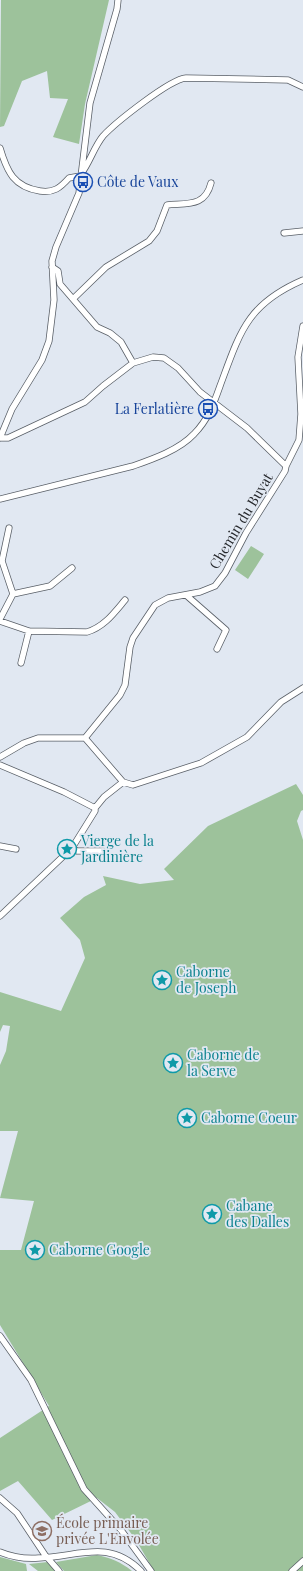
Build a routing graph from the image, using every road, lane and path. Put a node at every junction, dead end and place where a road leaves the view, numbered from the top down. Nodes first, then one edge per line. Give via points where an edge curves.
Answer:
1 (118, 0) edge
2 (303, 87) edge
3 (0, 148) edge
4 (80, 176) junction
5 (211, 184) dead end
6 (303, 231) edge
7 (284, 233) dead end
8 (52, 266) junction
9 (303, 280) edge
10 (74, 298) junction
11 (303, 326) edge
12 (133, 363) junction
13 (214, 401) junction
14 (0, 438) edge
15 (286, 466) junction
16 (0, 498) edge
17 (9, 528) dead end
18 (72, 568) dead end
19 (13, 594) junction
20 (186, 595) junction
21 (125, 600) dead end
22 (0, 620) edge
23 (29, 630) junction
24 (218, 649) dead end
25 (21, 663) dead end
26 (303, 688) edge
27 (85, 738) junction
28 (0, 757) edge
29 (0, 765) edge
30 (123, 782) junction
31 (95, 808) junction
32 (0, 846) edge
33 (72, 848) junction
34 (16, 849) dead end
35 (103, 851) dead end
36 (0, 916) edge
37 (0, 1336) edge
38 (0, 1498) edge
39 (0, 1552) edge
40 (47, 1558) junction
41 (303, 1561) edge
42 (60, 1571) edge
43 (141, 1571) edge
44 (151, 1571) edge
45 (292, 1571) edge

1 - 4 street via 90,103
2 - 4 street via 288,80 175,80 164,86 102,137
3 - 4 street via 14,179 29,189 50,192 64,185 69,178
4 - 8 street via 78,197 56,247
5 - 10 street via 208,194 202,201 167,205 157,231 149,241 106,268
6 - 7 street
8 - 10 street via 58,271 60,284
8 - 14 street via 54,300 49,341 42,360 12,409
9 - 13 street via 272,296 256,310 241,332
10 - 12 street via 98,327 121,342
11 - 15 street, Chemin du Buyat via 298,357 301,414 299,440
12 - 13 street via 153,357 164,358 178,368 200,392
12 - 14 street via 85,402 8,438
13 - 15 street via 248,428
13 - 16 street via 205,421 194,434 185,442 148,461
15 - 20 street, Chemin du Buyat via 215,586
17 - 19 street via 2,561
18 - 19 street via 50,586
19 - 22 street
20 - 24 street via 226,630
20 - 27 street, Chemin du Buyat via 168,598 155,605 130,647 125,685 120,695
21 - 23 street via 110,619 88,632
22 - 23 street
23 - 25 street
26 - 30 street via 281,702 247,737 201,763 133,785
27 - 28 street via 38,738
27 - 30 street
29 - 31 street
30 - 31 street
31 - 33 street
32 - 34 street
33 - 35 street via 76,851
33 - 36 street
37 - 44 street via 31,1380 84,1489 121,1530
38 - 40 street via 17,1512
39 - 40 street via 29,1558
40 - 42 street
40 - 43 street via 96,1550 128,1559
41 - 45 street

